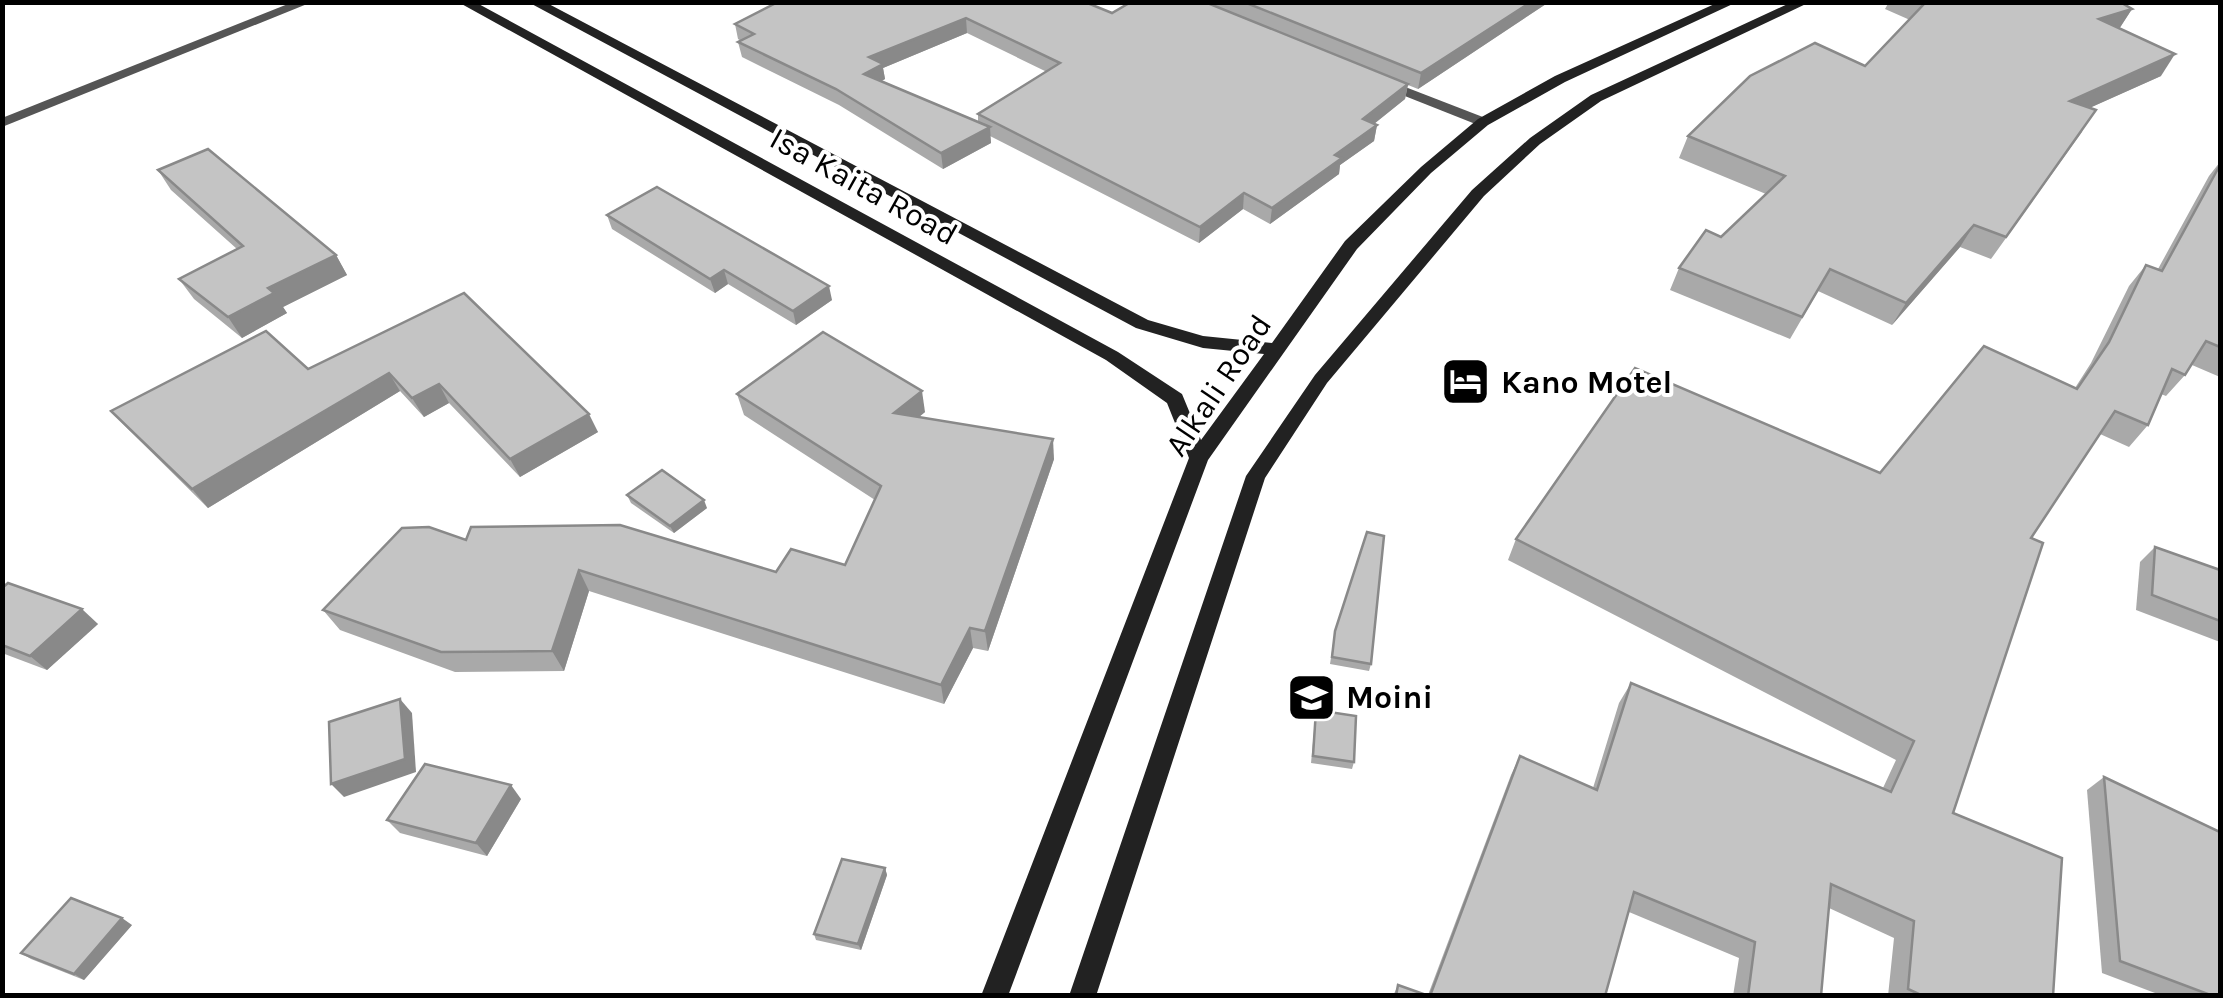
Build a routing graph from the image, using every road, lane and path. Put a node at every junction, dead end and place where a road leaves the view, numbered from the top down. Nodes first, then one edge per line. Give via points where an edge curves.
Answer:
1 (306, 2) edge
2 (464, 2) edge
3 (534, 2) edge
4 (1731, 2) edge
5 (1804, 2) edge
6 (1358, 73) edge
7 (677, 78) junction
8 (642, 99) junction
9 (1483, 122) junction
10 (2, 123) edge
11 (1276, 349) junction
12 (1198, 458) junction
13 (994, 996) edge
14 (1082, 996) edge

1 - 10 street
2 - 8 main road, Isa Kaita Road
3 - 7 main road, Isa Kaita Road
4 - 9 main road, Alkali Road via 1560,79
5 - 14 main road via 1596,98 1535,141 1478,193 1321,379 1256,476
6 - 9 street
7 - 8 main road
7 - 11 main road, Isa Kaita Road via 1142,324 1203,342
8 - 12 main road, Isa Kaita Road via 1112,356 1176,399
9 - 11 main road, Alkali Road via 1351,245
11 - 12 main road, Alkali Road
12 - 13 main road, Alkali Road

